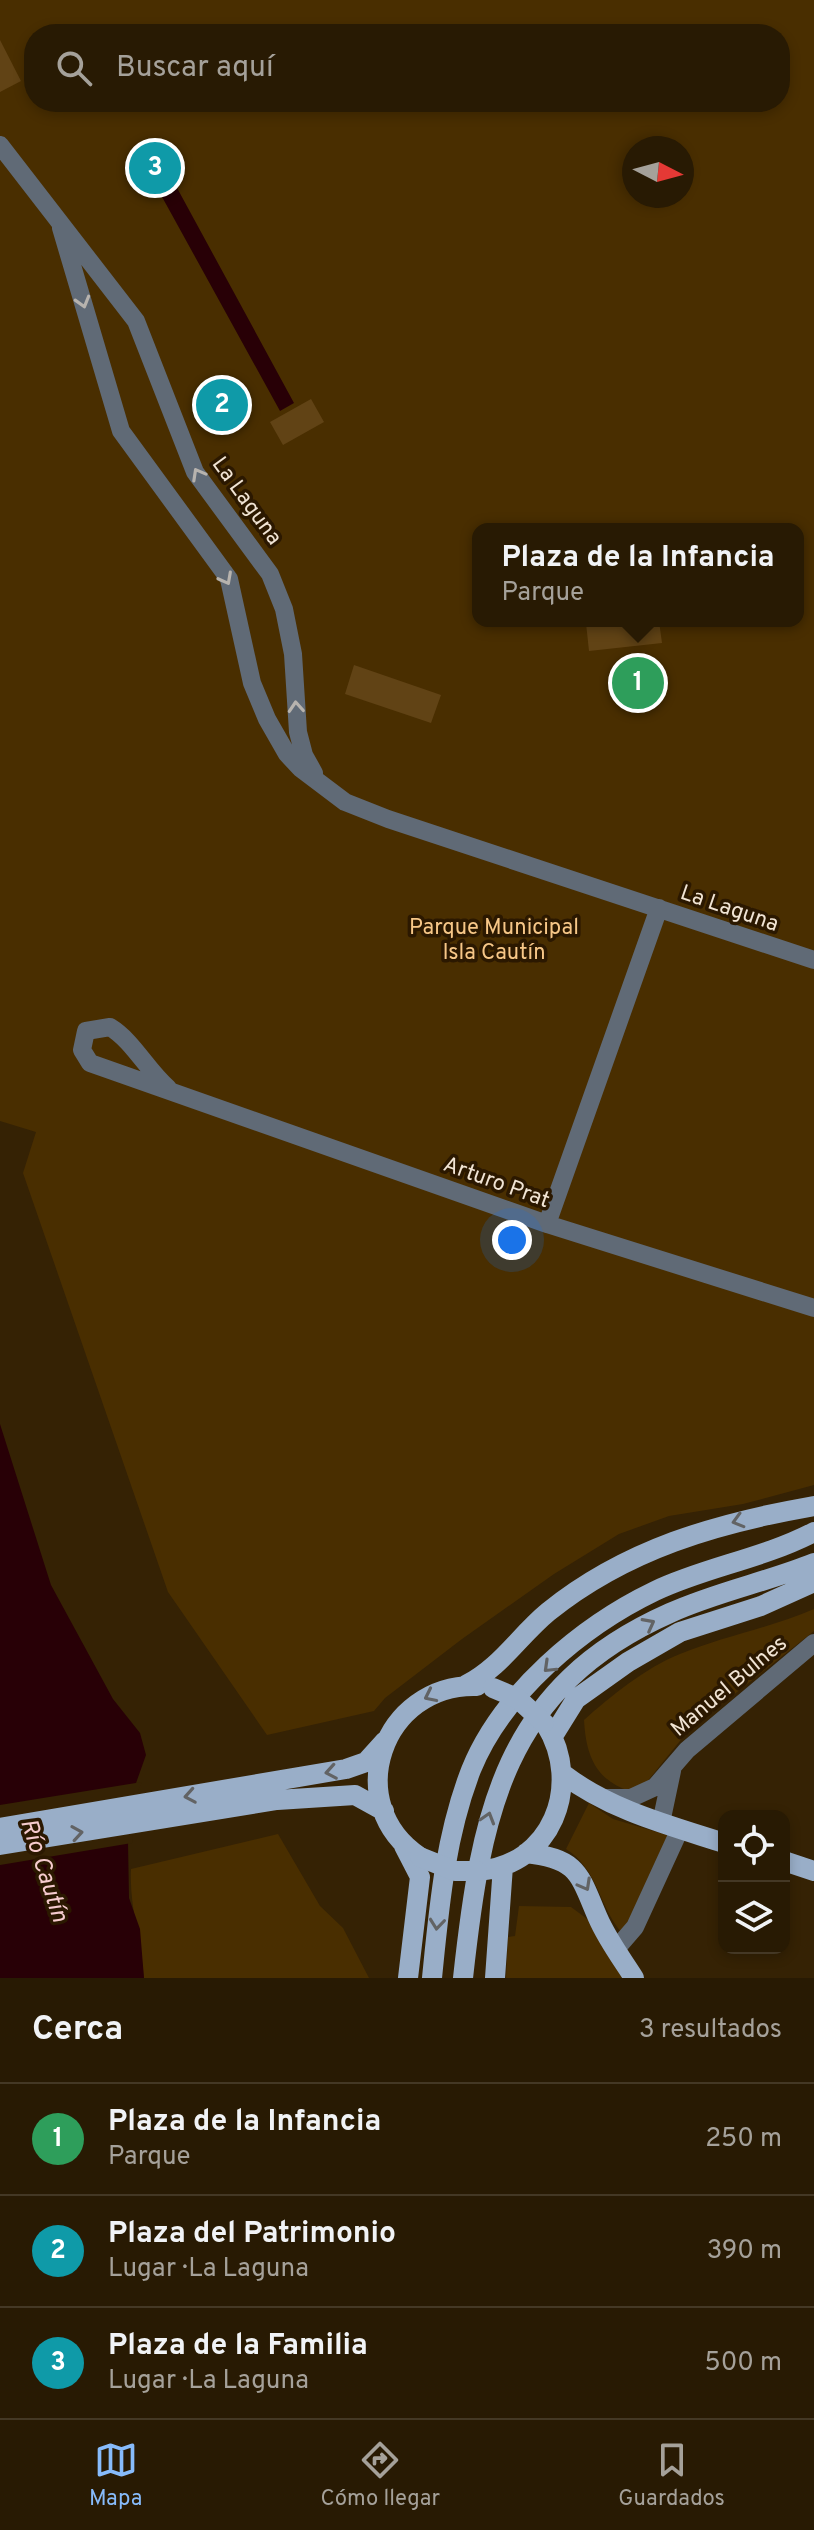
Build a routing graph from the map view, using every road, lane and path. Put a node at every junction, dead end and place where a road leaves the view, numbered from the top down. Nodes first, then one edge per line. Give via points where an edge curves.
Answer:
1 (0, 145) edge
2 (61, 228) junction
3 (318, 780) junction
4 (659, 908) junction
5 (814, 960) edge
6 (168, 1088) junction
7 (547, 1224) junction
8 (814, 1308) edge
9 (814, 1506) edge
10 (814, 1532) edge
11 (814, 1563) edge
12 (814, 1582) edge
13 (814, 1643) edge
14 (466, 1685) junction
15 (549, 1730) junction
16 (385, 1741) junction
17 (674, 1764) junction
18 (563, 1774) junction
19 (272, 1792) junction
20 (600, 1798) junction
21 (384, 1811) junction
22 (670, 1826) junction
23 (0, 1828) edge
24 (718, 1841) edge
25 (402, 1842) junction
26 (0, 1845) edge
27 (526, 1853) junction
28 (790, 1863) edge
29 (503, 1866) junction
30 (814, 1871) edge
31 (616, 1949) junction
32 (408, 1978) edge
33 (432, 1978) edge
34 (463, 1978) edge
35 (495, 1978) edge
36 (634, 1978) edge

1 - 2 street, La Laguna
2 -> 3 street, La Laguna via 121,431 229,579 252,683 267,719 287,754
3 -> 2 street, La Laguna via 298,732 293,654 277,588 195,472 136,321
3 - 4 street, La Laguna via 345,802 388,819
4 - 5 street, La Laguna
4 - 7 street
6 - 6 street, Arturo Prat via 90,1063 82,1050 86,1031 110,1027 122,1034 149,1072
6 - 7 street, Arturo Prat
7 - 8 street, Arturo Prat
9 -> 14 main road via 743,1519 616,1565 547,1614 490,1673
10 -> 33 main road via 629,1604 580,1638 520,1695 472,1768 450,1836
34 -> 11 main road via 489,1812 520,1742 547,1703 584,1666 646,1624
12 - 15 main road via 680,1632 576,1699
13 - 17 street, Manuel Bulnes
14 - 15 main road, bridge via 517,1698
14 -> 16 main road via 419,1701
15 - 18 main road
16 -> 19 main road via 359,1765
16 - 21 main road via 377,1784
17 - 20 street, Manuel Bulnes via 645,1794
17 - 22 street, Manuel Bulnes
18 - 20 main road
18 - 27 main road via 550,1827
19 - 21 main road via 355,1795
19 -> 23 main road
26 -> 19 main road
20 - 22 main road
21 - 25 main road
22 - 24 main road
22 - 31 street, Manuel Bulnes via 643,1911
25 - 29 main road, bridge via 440,1867 477,1871
25 - 32 main road via 420,1877
27 - 29 main road
27 -> 31 main road via 555,1856 571,1866 588,1887 598,1920
28 - 30 main road
29 - 35 main road
31 - 36 main road

